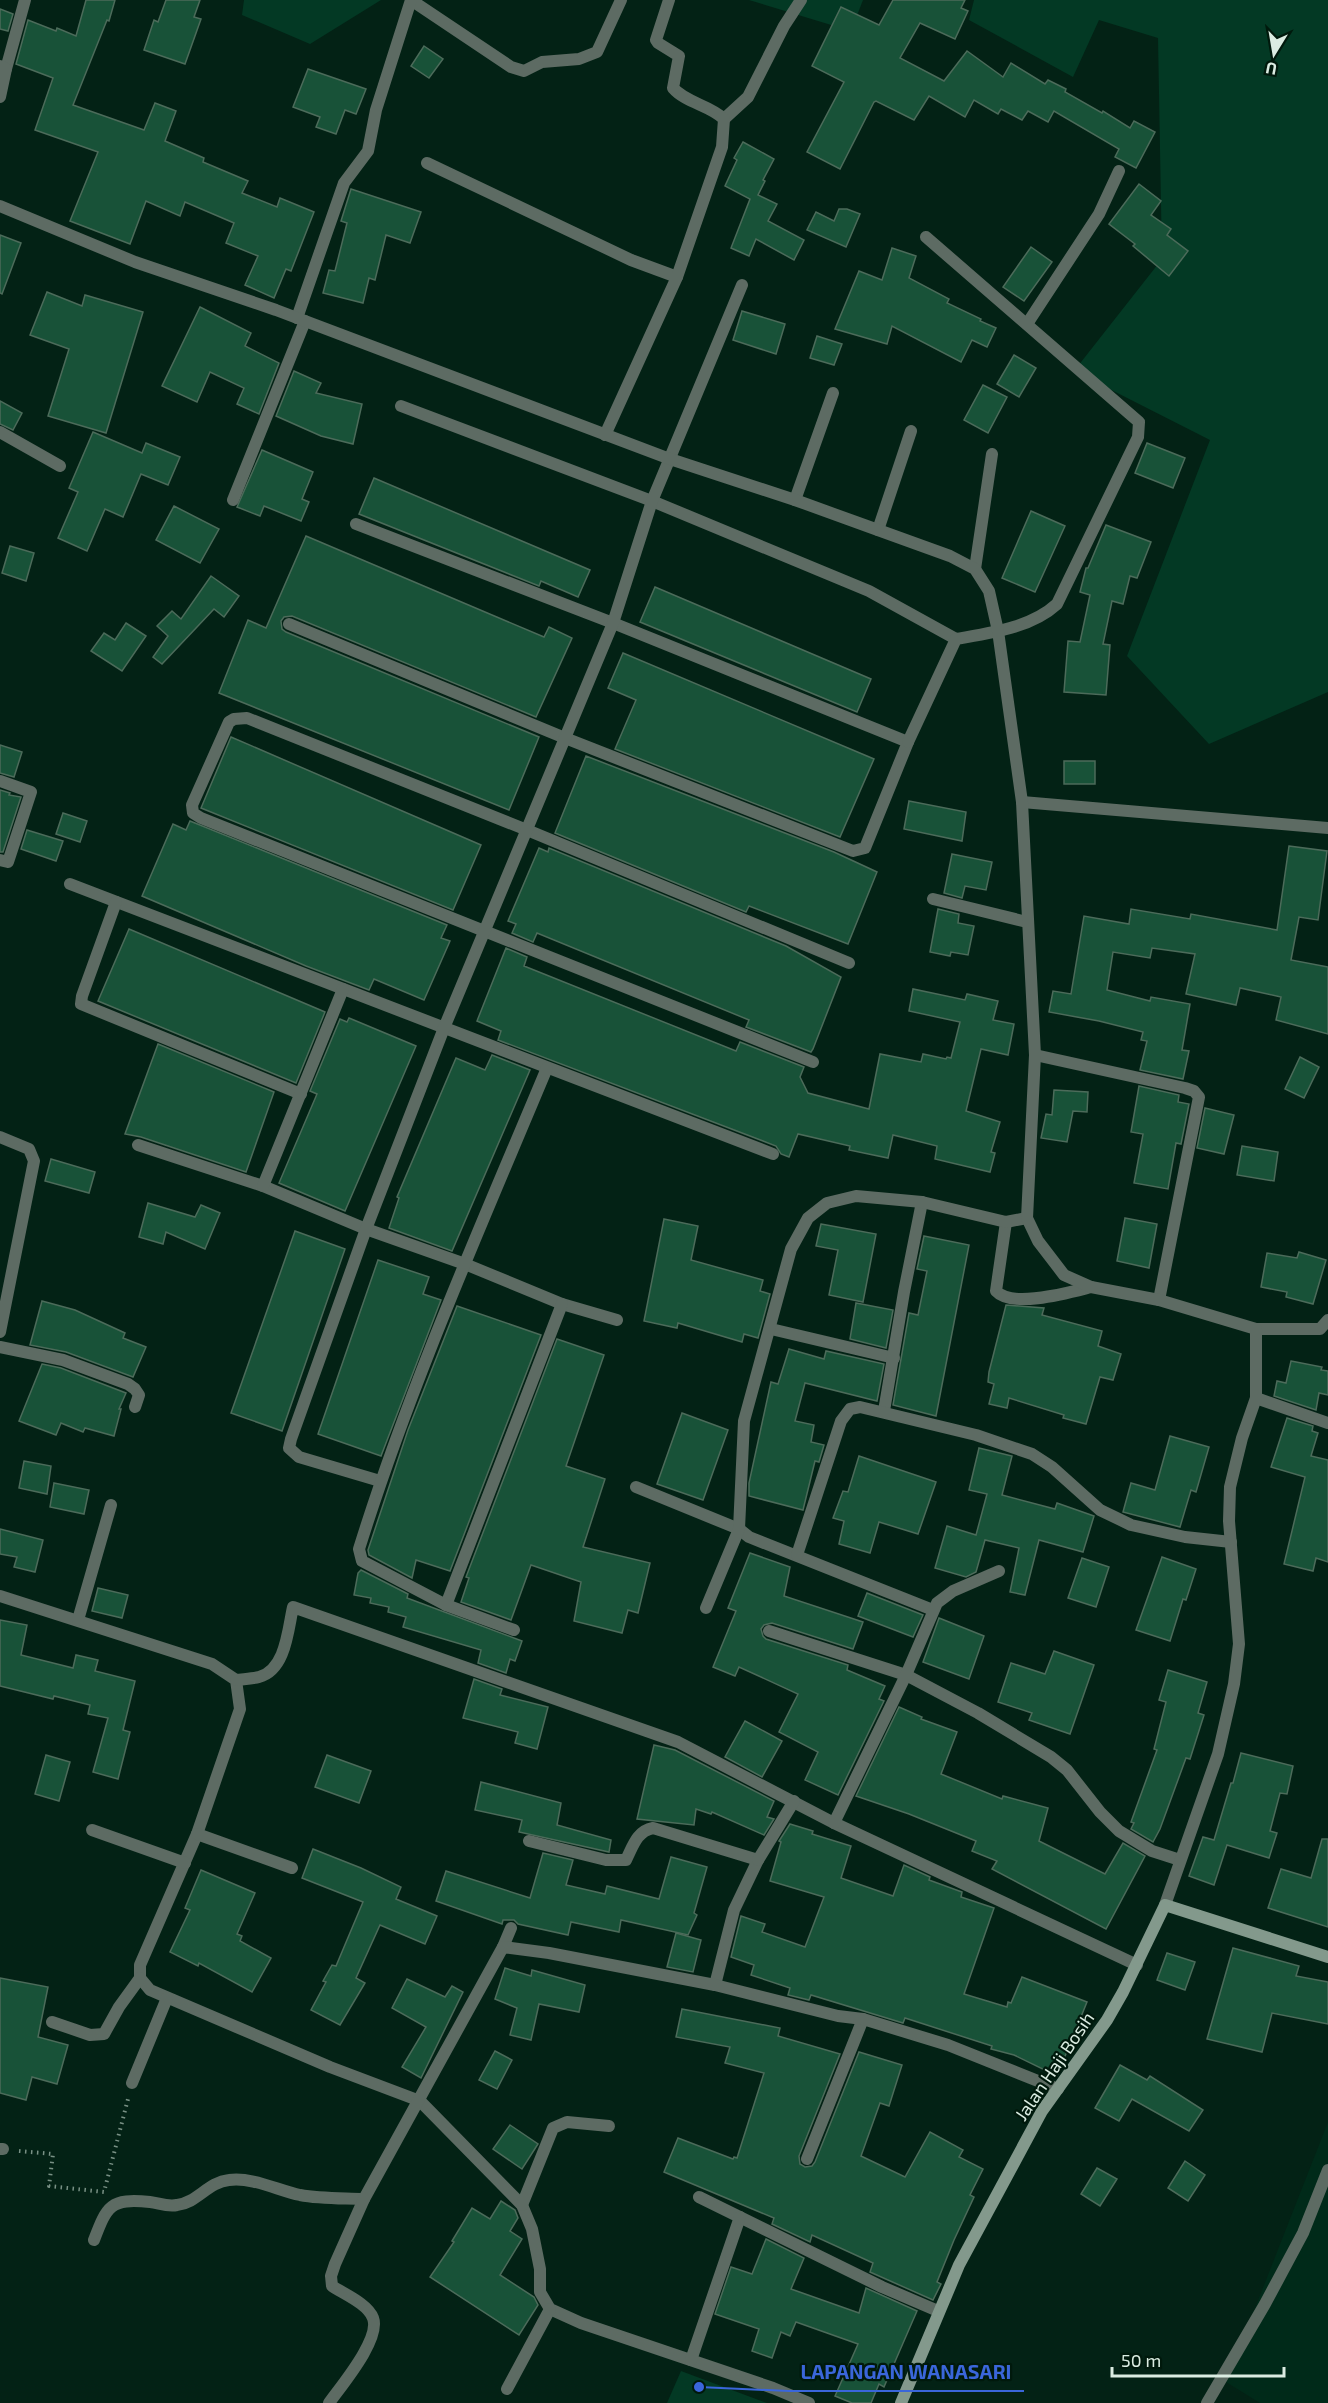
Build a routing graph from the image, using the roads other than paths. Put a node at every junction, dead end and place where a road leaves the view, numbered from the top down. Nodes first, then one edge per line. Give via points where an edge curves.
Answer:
1 (25, 0) edge
2 (411, 0) edge
3 (621, 0) edge
4 (669, 0) edge
5 (801, 0) edge
6 (3, 67) edge
7 (0, 97) edge
8 (724, 119) junction
9 (427, 163) dead end
10 (1119, 171) dead end
11 (0, 206) edge
12 (926, 237) dead end
13 (677, 277) junction
14 (742, 285) dead end
15 (301, 319) junction
16 (1027, 324) junction
17 (832, 393) dead end
18 (401, 406) dead end
19 (911, 431) dead end
20 (0, 432) edge
21 (605, 435) junction
22 (992, 454) dead end
23 (670, 459) junction
24 (60, 466) dead end
25 (233, 500) dead end
26 (795, 500) junction
27 (652, 501) junction
28 (356, 524) dead end
29 (878, 530) junction
30 (975, 569) junction
31 (613, 623) junction
32 (289, 624) dead end
33 (998, 631) junction
34 (956, 639) junction
35 (565, 738) junction
36 (908, 742) junction
37 (0, 781) edge
38 (1022, 802) junction
39 (1328, 828) edge
40 (526, 830) junction
41 (0, 860) edge
42 (70, 884) dead end
43 (933, 899) dead end
44 (116, 902) junction
45 (1028, 922) junction
46 (484, 930) junction
47 (849, 963) dead end
48 (343, 989) junction
49 (444, 1028) junction
50 (1035, 1055) junction
51 (813, 1062) dead end
52 (547, 1068) junction
53 (302, 1094) junction
54 (0, 1137) edge
55 (138, 1145) dead end
56 (773, 1154) dead end
57 (263, 1186) junction
58 (922, 1202) junction
59 (1027, 1218) junction
60 (1006, 1222) junction
61 (366, 1229) junction
62 (465, 1264) junction
63 (1091, 1287) junction
64 (1159, 1300) junction
65 (562, 1304) junction
66 (617, 1320) dead end
67 (1328, 1320) edge
68 (771, 1329) junction
69 (1256, 1329) junction
70 (0, 1332) edge
71 (0, 1347) edge
72 (894, 1358) junction
73 (1256, 1398) junction
74 (135, 1407) dead end
75 (884, 1412) junction
76 (1328, 1423) edge
77 (380, 1480) junction
78 (636, 1487) dead end
79 (111, 1505) dead end
80 (739, 1529) junction
81 (1231, 1542) junction
82 (797, 1555) junction
83 (999, 1570) dead end
84 (0, 1596) edge
85 (446, 1605) junction
86 (706, 1608) dead end
87 (933, 1610) junction
88 (78, 1620) junction
89 (514, 1630) dead end
90 (769, 1631) dead end
91 (906, 1675) junction
92 (236, 1680) junction
93 (794, 1801) junction
94 (834, 1823) junction
95 (92, 1830) dead end
96 (197, 1834) junction
97 (529, 1841) dead end
98 (758, 1860) junction
99 (1180, 1860) junction
100 (184, 1863) junction
101 (292, 1868) dead end
102 (1165, 1905) junction
103 (511, 1928) dead end
104 (503, 1947) junction
105 (1328, 1957) edge
106 (1137, 1965) junction
107 (140, 1978) junction
108 (715, 1985) junction
109 (167, 1998) junction
110 (863, 2019) junction
111 (52, 2022) dead end
112 (132, 2083) road end
113 (1058, 2089) junction
114 (420, 2101) junction
115 (609, 2126) dead end
116 (807, 2159) dead end
117 (1328, 2170) edge
118 (699, 2197) dead end
119 (364, 2199) junction
120 (522, 2205) junction
121 (740, 2217) junction
122 (94, 2240) dead end
123 (550, 2309) junction
124 (938, 2311) junction
125 (691, 2360) junction
126 (507, 2389) dead end
127 (329, 2403) edge
128 (809, 2403) edge
129 (901, 2403) edge
130 (1207, 2403) edge

1 - 6 street
2 - 3 street via 511,67 524,71 542,62 579,59 597,52
2 - 15 street via 376,110 368,151 344,183
4 - 8 street via 656,40 679,56 673,88
5 - 8 street via 748,97
6 - 7 street
8 - 13 street via 722,147
9 - 13 street via 631,260
10 - 16 street via 1099,214
11 - 15 street via 135,262
12 - 16 street
13 - 21 street
14 - 23 street
15 - 21 street
15 - 25 street
16 - 33 street via 1134,416 1139,422 1138,437 1057,604 1032,620
17 - 26 street
18 - 27 street
19 - 29 street
20 - 24 street
21 - 23 street
22 - 30 street
23 - 26 street
23 - 27 street
26 - 29 street
27 - 31 street
27 - 34 street via 869,591
28 - 31 street
29 - 30 street
30 - 33 street via 989,591
31 - 35 street
31 - 36 street
32 - 35 street
33 - 34 street
33 - 38 street
34 - 36 street
35 - 36 street via 857,851 865,848
35 - 40 street
37 - 41 street via 31,792 8,862
38 - 39 street
38 - 45 street
40 - 46 street
40 - 46 street via 247,718 229,722 192,805 193,813 201,818
40 - 47 street
42 - 44 street
43 - 45 street
44 - 48 street
44 - 53 street via 81,1004
45 - 50 street
46 - 49 street
46 - 51 street
48 - 49 street
48 - 53 street
49 - 52 street
49 - 61 street
50 - 59 street
50 - 64 street via 1185,1088 1199,1097
52 - 56 street
52 - 62 street
53 - 57 street
54 - 70 street via 29,1149 34,1161
55 - 57 street
57 - 61 street
58 - 60 street
58 - 68 street via 856,1196 827,1203 807,1218 791,1249
58 - 72 street
59 - 60 street
59 - 63 street via 1038,1241 1064,1275
60 - 63 street via 996,1291 999,1294 1048,1298
61 - 62 street
61 - 77 street via 288,1448 299,1457
62 - 65 street
62 - 77 street
63 - 64 street
64 - 69 street
65 - 66 street
65 - 85 street
67 - 69 street via 1320,1329
68 - 72 street
68 - 80 street via 744,1421
69 - 73 street
71 - 74 street via 63,1360 128,1384 138,1395
72 - 75 street
73 - 76 street
73 - 81 street via 1230,1487
75 - 81 street via 1032,1454 1100,1510 1131,1525
75 - 82 street via 860,1407 845,1414
77 - 85 street via 359,1549 362,1561
78 - 80 street
79 - 88 street
80 - 82 street via 749,1537
80 - 86 street
81 - 99 street via 1239,1644 1234,1684 1218,1754
82 - 87 street
83 - 87 street via 943,1597
84 - 88 street
85 - 89 street
87 - 91 street
88 - 92 street via 212,1664
90 - 91 street
91 - 94 street
91 - 99 street via 1051,1757 1078,1781 1119,1831 1152,1851
92 - 93 street via 261,1676 279,1661 293,1607 678,1742
92 - 96 street via 240,1709
93 - 94 street
93 - 98 street
94 - 106 street
95 - 100 street
96 - 100 street
96 - 101 street
97 - 98 street via 606,1860 626,1860 639,1835 653,1828
98 - 108 street via 734,1910
99 - 102 street
100 - 107 street via 140,1965
102 - 105 main road
102 - 106 main road, Jalan Haji Bosih
103 - 104 street
104 - 108 street
104 - 114 street
106 - 113 main road, Jalan Haji Bosih via 1107,2020
107 - 109 street via 150,1990
107 - 111 street via 104,2034 90,2035
108 - 110 street
109 - 112 street
109 - 114 street
110 - 113 street via 948,2045
110 - 116 street
113 - 124 main road, Jalan Haji Bosih via 1042,2111
114 - 119 street
114 - 120 street
115 - 120 street via 567,2122 553,2128
117 - 130 street via 1298,2243
118 - 121 street
119 - 122 street via 302,2195 230,2179 217,2182 187,2203 175,2206 151,2202 110,2206
119 - 127 street via 331,2276 332,2286 367,2309 374,2326 371,2340
120 - 123 street via 532,2229 540,2292
121 - 124 street
121 - 125 street
123 - 125 street
123 - 126 street
124 - 129 main road, Jalan Haji Bosih
125 - 128 street

